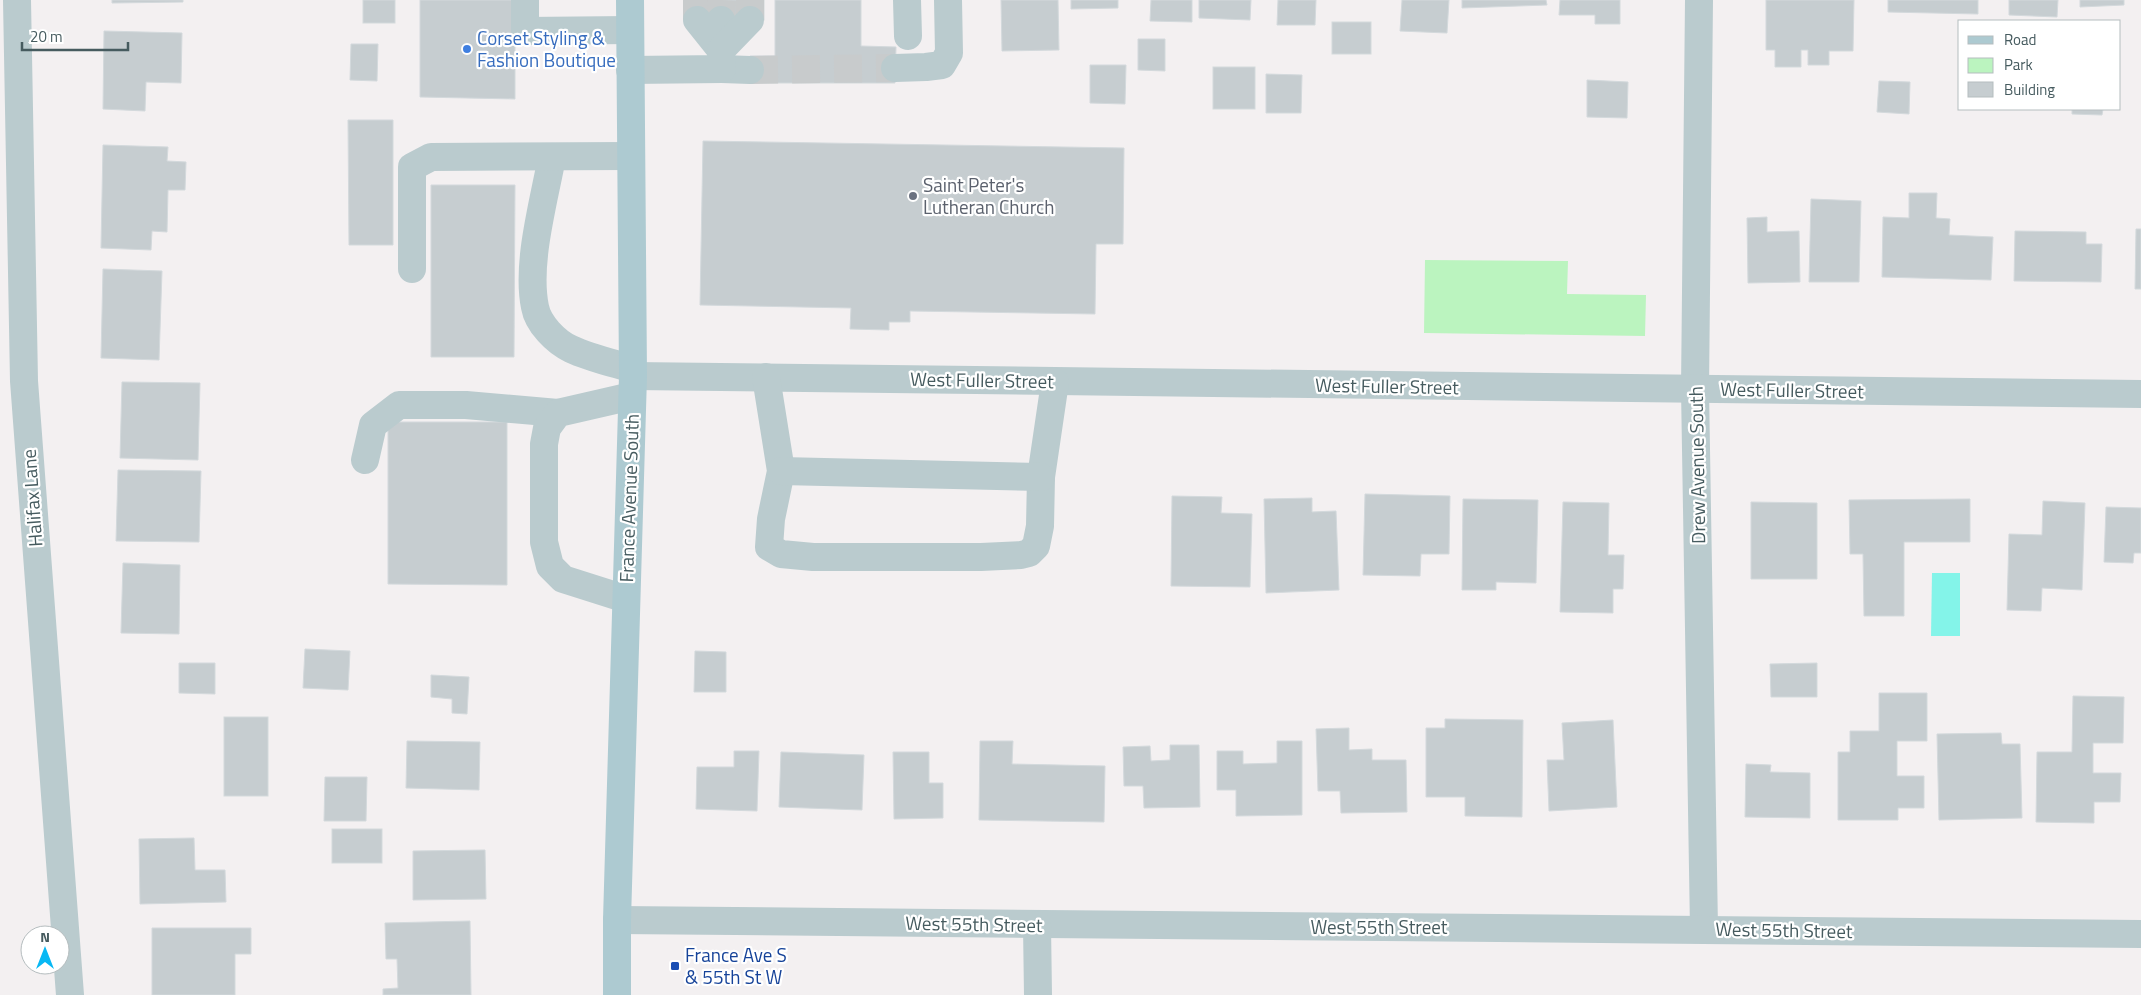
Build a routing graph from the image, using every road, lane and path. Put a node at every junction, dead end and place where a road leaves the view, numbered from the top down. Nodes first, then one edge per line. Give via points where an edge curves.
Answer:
1 (17, 0) edge
2 (525, 0) edge
3 (630, 0) edge
4 (907, 0) edge
5 (948, 0) edge
6 (1699, 0) edge
7 (709, 20) tunnel mouth
8 (750, 20) tunnel mouth
9 (630, 30) junction
10 (908, 36) dead end
11 (722, 60) junction
12 (896, 68) tunnel mouth
13 (630, 70) junction
14 (750, 70) tunnel mouth
15 (632, 156) junction
16 (552, 157) junction
17 (412, 269) dead end
18 (766, 377) junction
19 (633, 380) junction
20 (1055, 382) junction
21 (1695, 389) junction
22 (2141, 394) edge
23 (558, 413) junction
24 (364, 460) dead end
25 (781, 471) junction
26 (1041, 477) junction
27 (626, 599) junction
28 (617, 920) junction
29 (1037, 925) junction
30 (1704, 929) junction
31 (2141, 934) edge
32 (70, 995) edge
33 (616, 995) edge
34 (1038, 995) edge

1 - 32 street, Halifax Lane via 24,381
2 - 9 street via 525,31
3 - 9 main road, France Avenue South
4 - 10 street
5 - 12 street via 949,53 942,64 926,68
6 - 21 street, Drew Avenue South
7 - 11 street
8 - 11 street
9 - 13 main road, France Avenue South
11 - 13 street
11 - 14 street
13 - 15 main road, France Avenue South
15 - 16 street
15 - 19 main road, France Avenue South
16 - 17 street via 430,157 412,167
16 - 19 street via 536,237 535,308 552,334 571,349
18 - 19 street, West Fuller Street
18 - 20 street, West Fuller Street
18 - 25 street
19 - 23 street
19 - 27 main road, France Avenue South
20 - 21 street, West Fuller Street
20 - 26 street
21 - 22 street, West Fuller Street
21 - 30 street, Drew Avenue South
23 - 24 street via 466,405 399,405 372,425
23 - 27 street via 547,428 544,444 544,542 550,566 562,579
25 - 26 street
25 - 26 street via 769,547 781,554 813,557 1021,556 1036,546 1040,526
27 - 28 main road, France Avenue South
28 - 29 street, West 55th Street
28 - 33 main road, France Avenue South
29 - 30 street, West 55th Street
29 - 34 street
30 - 31 street, West 55th Street

